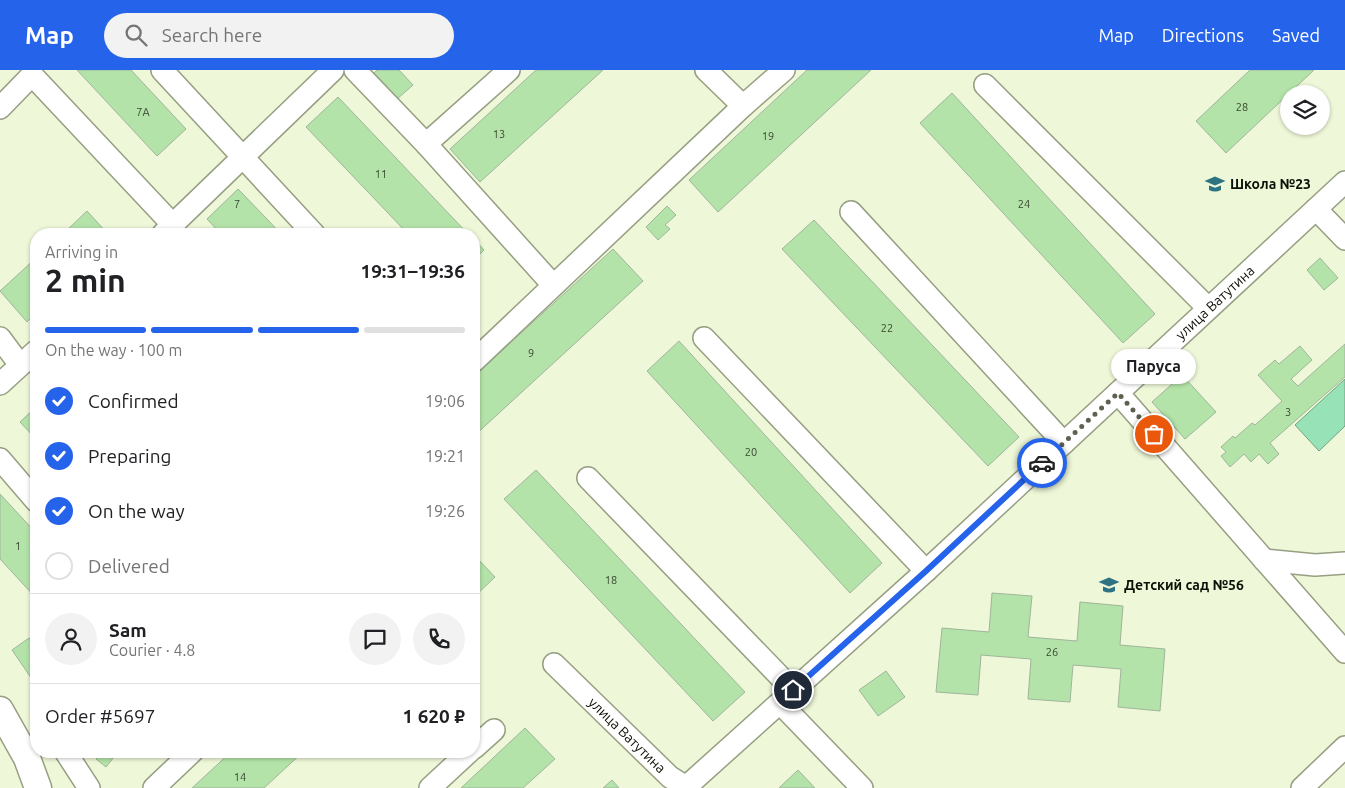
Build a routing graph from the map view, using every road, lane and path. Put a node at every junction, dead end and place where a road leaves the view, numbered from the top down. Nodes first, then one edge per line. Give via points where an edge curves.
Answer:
1 (162, 70) edge
2 (333, 70) edge
3 (355, 70) edge
4 (509, 70) edge
5 (706, 70) edge
6 (784, 70) edge
7 (29, 72) edge
8 (985, 85) dead end
9 (743, 106) junction
10 (0, 108) edge
11 (426, 144) junction
12 (242, 159) junction
13 (1345, 182) edge
14 (1316, 208) junction
15 (851, 212) dead end
16 (167, 228) edge
17 (169, 228) edge
18 (308, 228) edge
19 (1345, 239) edge
20 (554, 285) junction
21 (1208, 308) junction
22 (0, 338) edge
23 (704, 338) dead end
24 (480, 355) edge
25 (30, 356) edge
26 (20, 365) junction
27 (0, 384) edge
28 (1118, 393) junction
29 (1064, 443) junction
30 (0, 460) edge
31 (588, 478) dead end
32 (30, 492) edge
33 (1264, 560) junction
34 (1345, 563) edge
35 (926, 571) junction
36 (1345, 652) edge
37 (554, 664) dead end
38 (787, 696) junction
39 (0, 710) edge
40 (494, 730) dead end
41 (480, 743) edge
42 (1345, 747) edge
43 (70, 758) edge
44 (186, 758) edge
45 (462, 758) edge
46 (38, 788) edge
47 (89, 788) edge
48 (154, 788) edge
49 (430, 788) edge
50 (685, 788) edge
51 (862, 788) edge
52 (1302, 788) edge

1 - 12 street
2 - 12 street
3 - 11 street
4 - 11 street
5 - 9 street
6 - 9 street
7 - 10 street
7 - 16 street
8 - 21 street
9 - 20 street
11 - 20 street
12 - 17 street
12 - 18 street
13 - 14 street, улица Ватутина
14 - 19 street
14 - 21 street, улица Ватутина
15 - 29 street
20 - 24 street
21 - 28 street, улица Ватутина
22 - 26 street
23 - 35 street
25 - 26 street
26 - 27 street
28 - 29 street, улица Ватутина
28 - 33 street
29 - 35 street, улица Ватутина
30 - 32 street
31 - 38 street
33 - 34 street
33 - 36 street
35 - 38 street, улица Ватутина
37 - 50 street, улица Ватутина
38 - 50 street, улица Ватутина
38 - 51 street
39 - 46 main road via 27,758
40 - 41 street
42 - 52 street
43 - 47 street
44 - 48 street
45 - 49 street

